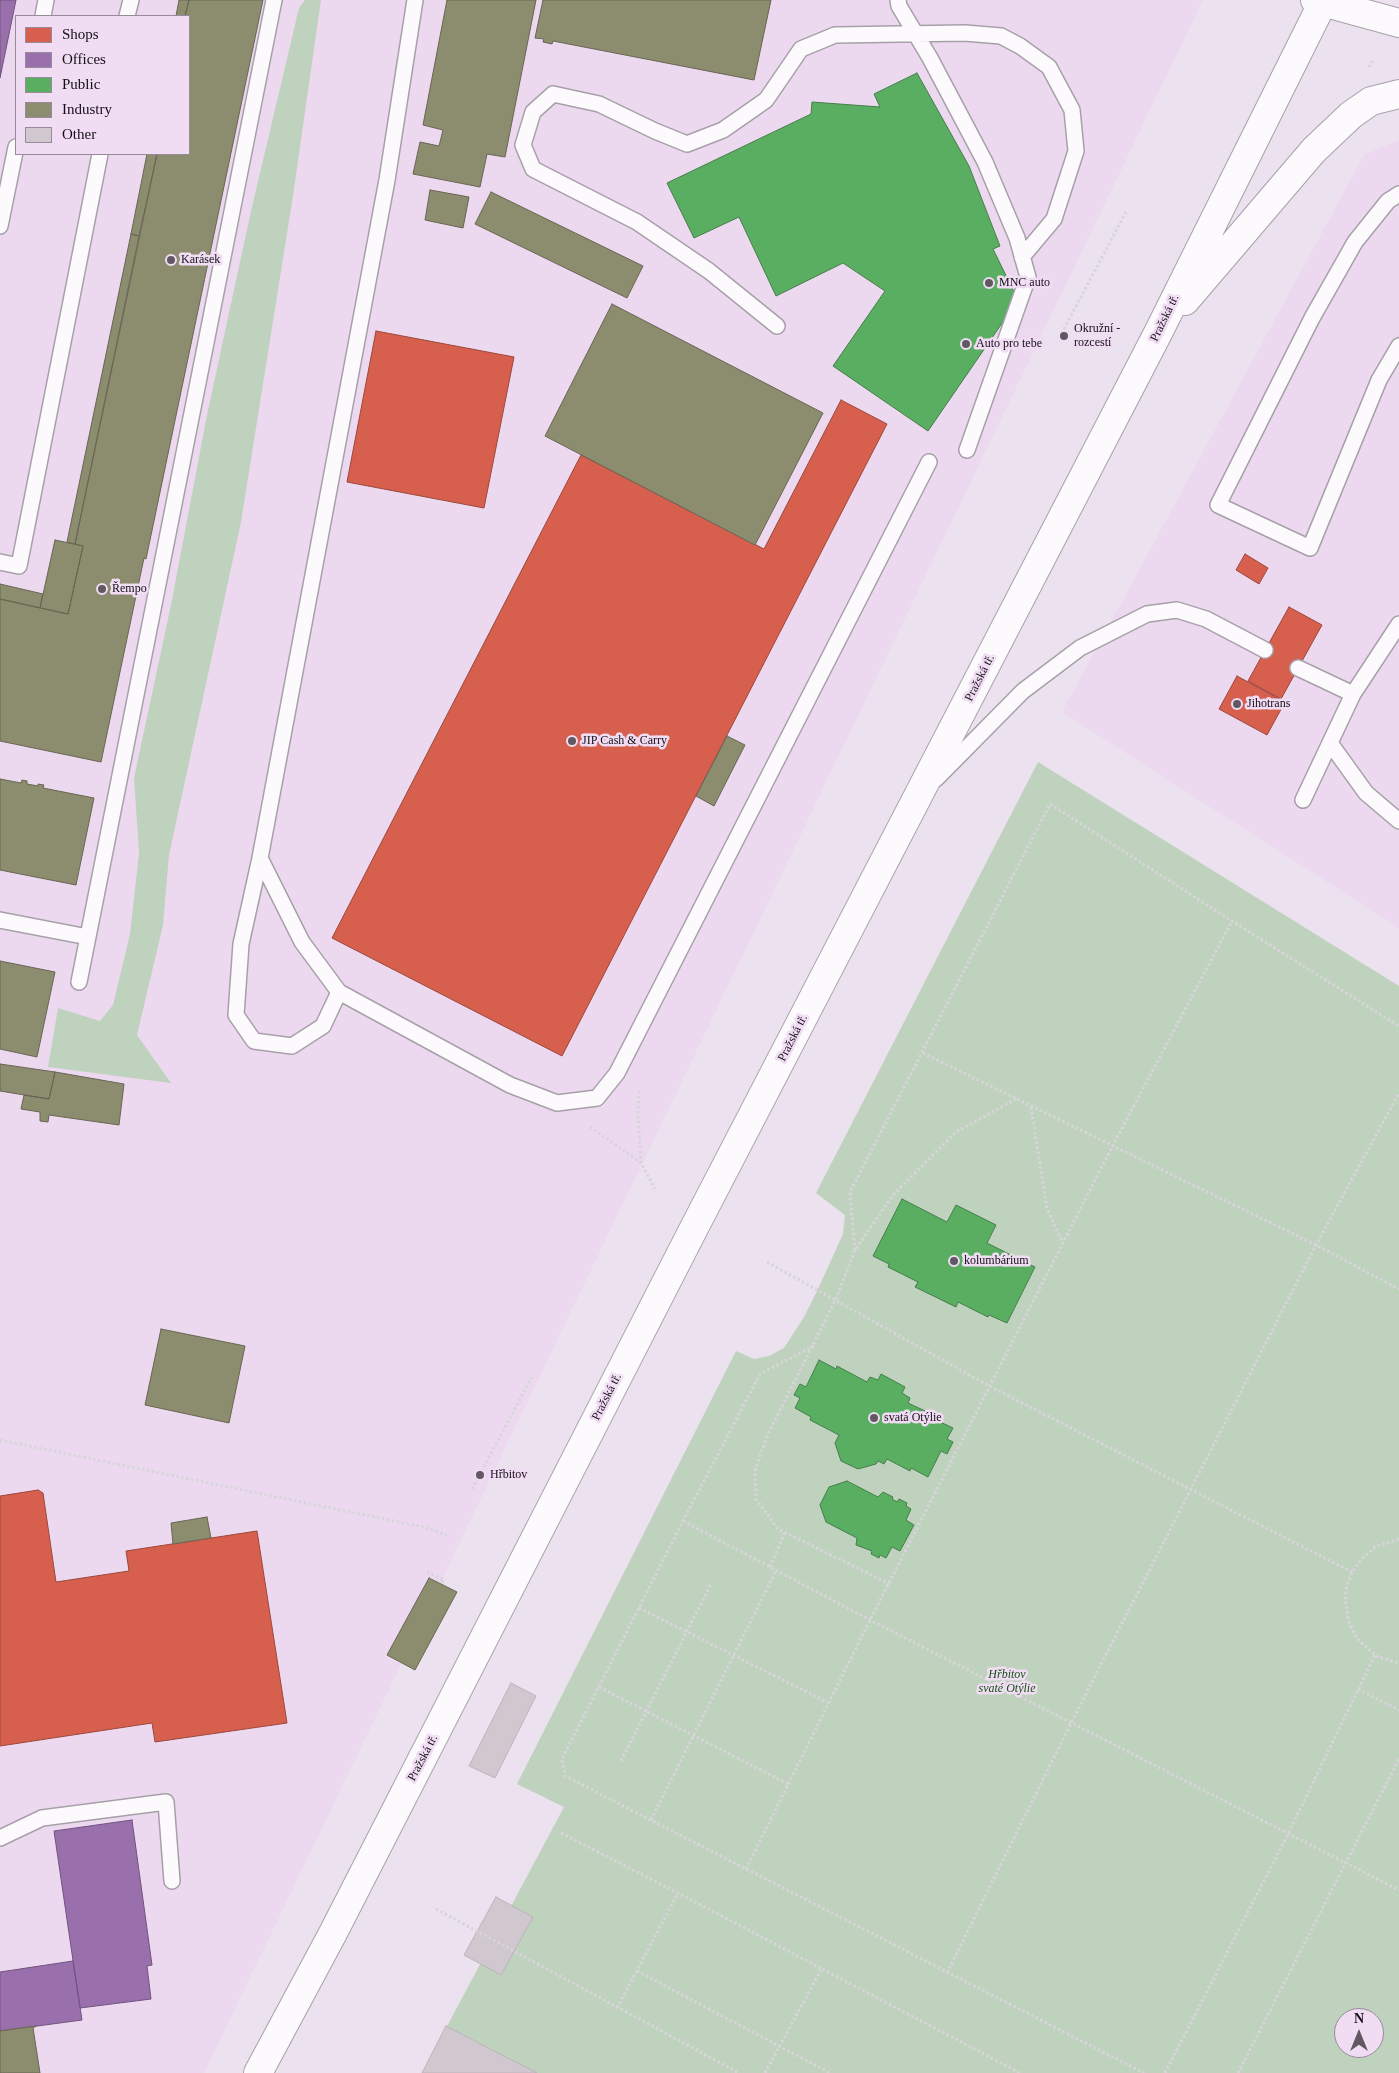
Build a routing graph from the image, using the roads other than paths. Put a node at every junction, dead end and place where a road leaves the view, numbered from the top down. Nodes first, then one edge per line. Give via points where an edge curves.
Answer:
1 (46, 0) edge
2 (131, 0) edge
3 (274, 0) edge
4 (415, 0) edge
5 (898, 0) edge
6 (1320, 1) edge
7 (43, 15) edge
8 (127, 15) edge
9 (1399, 23) edge
10 (917, 34) junction
11 (1399, 94) edge
12 (15, 152) edge
13 (100, 155) edge
14 (1399, 194) edge
15 (0, 226) edge
16 (1022, 256) junction
17 (777, 326) dead end
18 (1158, 333) junction
19 (1399, 346) edge
20 (967, 450) dead end
21 (928, 462) dead end
22 (0, 562) edge
23 (1398, 628) edge
24 (1264, 650) dead end
25 (1298, 668) dead end
26 (1353, 694) junction
27 (1330, 743) junction
28 (919, 796) junction
29 (1303, 800) dead end
30 (1399, 821) edge
31 (260, 858) junction
32 (0, 920) edge
33 (88, 937) junction
34 (79, 982) dead end
35 (339, 992) junction
36 (0, 1838) edge
37 (172, 1881) dead end
38 (258, 2073) edge

1 - 7 lane
2 - 8 lane
3 - 33 lane
4 - 31 lane via 385,190
5 - 10 lane
6 - 9 main road
6 - 18 main road, Pražská tř.
10 - 16 lane via 985,162
10 - 16 lane via 965,33 1001,36 1014,42 1049,67 1072,110 1076,151 1054,219
10 - 17 lane via 835,35 801,49 766,100 723,130 687,144 599,104 553,94 533,112 523,144 533,169 637,222 709,271
11 - 18 main road via 1371,101 1314,150
12 - 15 lane
13 - 22 lane via 19,566
14 - 19 lane via 1388,200 1354,242 1218,505 1310,548 1379,380
16 - 20 lane via 1028,277
18 - 28 main road, Pražská tř.
21 - 35 lane via 618,1073 597,1098 557,1103 510,1085
23 - 26 lane
24 - 28 lane via 1206,618 1177,610 1147,614 1080,648 1023,691
25 - 26 lane
26 - 27 lane
27 - 29 lane
27 - 30 lane via 1366,793
28 - 38 main road, Pražská tř.
31 - 35 lane via 302,942
31 - 35 lane via 241,944 236,1015 254,1041 292,1046 323,1026
32 - 33 lane
33 - 34 lane
36 - 37 lane via 42,1818 166,1802

